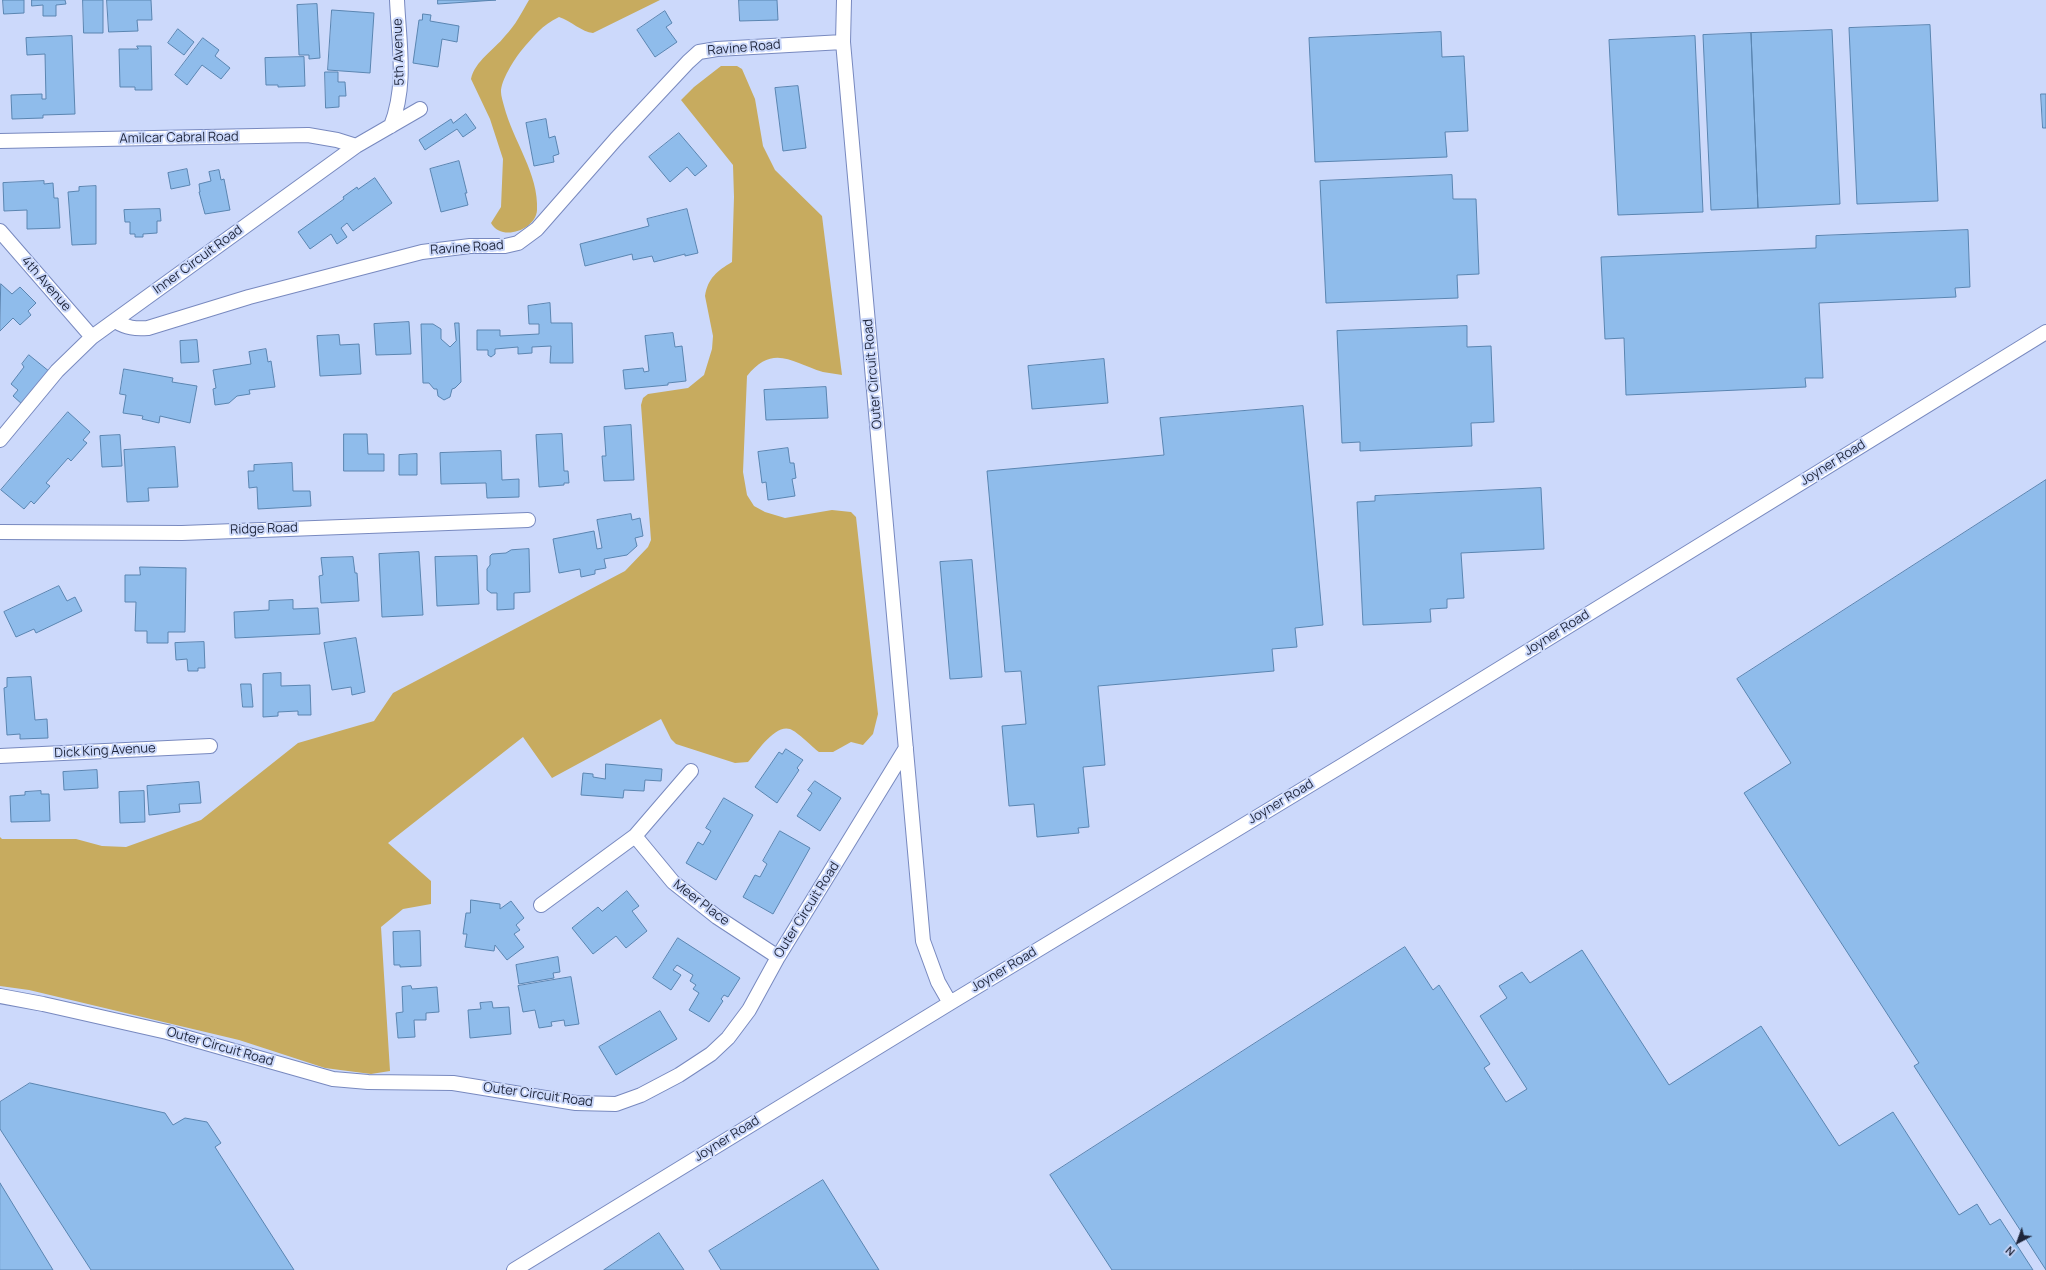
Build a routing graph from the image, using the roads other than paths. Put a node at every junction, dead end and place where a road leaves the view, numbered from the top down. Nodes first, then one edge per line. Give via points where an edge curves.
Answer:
1 (397, 0) edge
2 (844, 0) edge
3 (843, 42) junction
4 (420, 109) dead end
5 (391, 126) junction
6 (0, 141) edge
7 (356, 146) junction
8 (0, 231) edge
9 (115, 321) junction
10 (2046, 332) edge
11 (92, 337) junction
12 (0, 440) edge
13 (528, 520) dead end
14 (0, 532) edge
15 (210, 746) dead end
16 (906, 748) junction
17 (0, 756) edge
18 (691, 771) dead end
19 (635, 836) junction
20 (541, 905) dead end
21 (778, 957) junction
22 (0, 996) edge
23 (950, 1003) junction
24 (514, 1270) edge

1 - 5 street, 5th Avenue via 401,85
2 - 3 street, Outer Circuit Road
3 - 9 street, Ravine Road via 700,52 616,139 537,229 518,243 422,252 249,297 148,328 134,329
3 - 16 street, Outer Circuit Road
4 - 5 street, Inner Circuit Road
5 - 7 street, Inner Circuit Road
6 - 7 street, Amilcar Cabral Road via 308,135
7 - 9 street, Inner Circuit Road
8 - 11 street, 4th Avenue
9 - 11 street, Inner Circuit Road
10 - 23 street, Joyner Road via 1343,765
11 - 12 street, Inner Circuit Road via 57,371
13 - 14 street, Ridge Road via 182,533
15 - 17 street, Dick King Avenue
16 - 21 street, Outer Circuit Road
16 - 23 street, Outer Circuit Road via 924,941 938,982
18 - 19 street
19 - 20 street
19 - 21 street, Meer Place via 673,882 717,916
21 - 22 street, Outer Circuit Road via 748,1010 728,1038 711,1054 679,1075 641,1095 616,1104 576,1103 453,1083 333,1079 167,1032
23 - 24 street, Joyner Road

